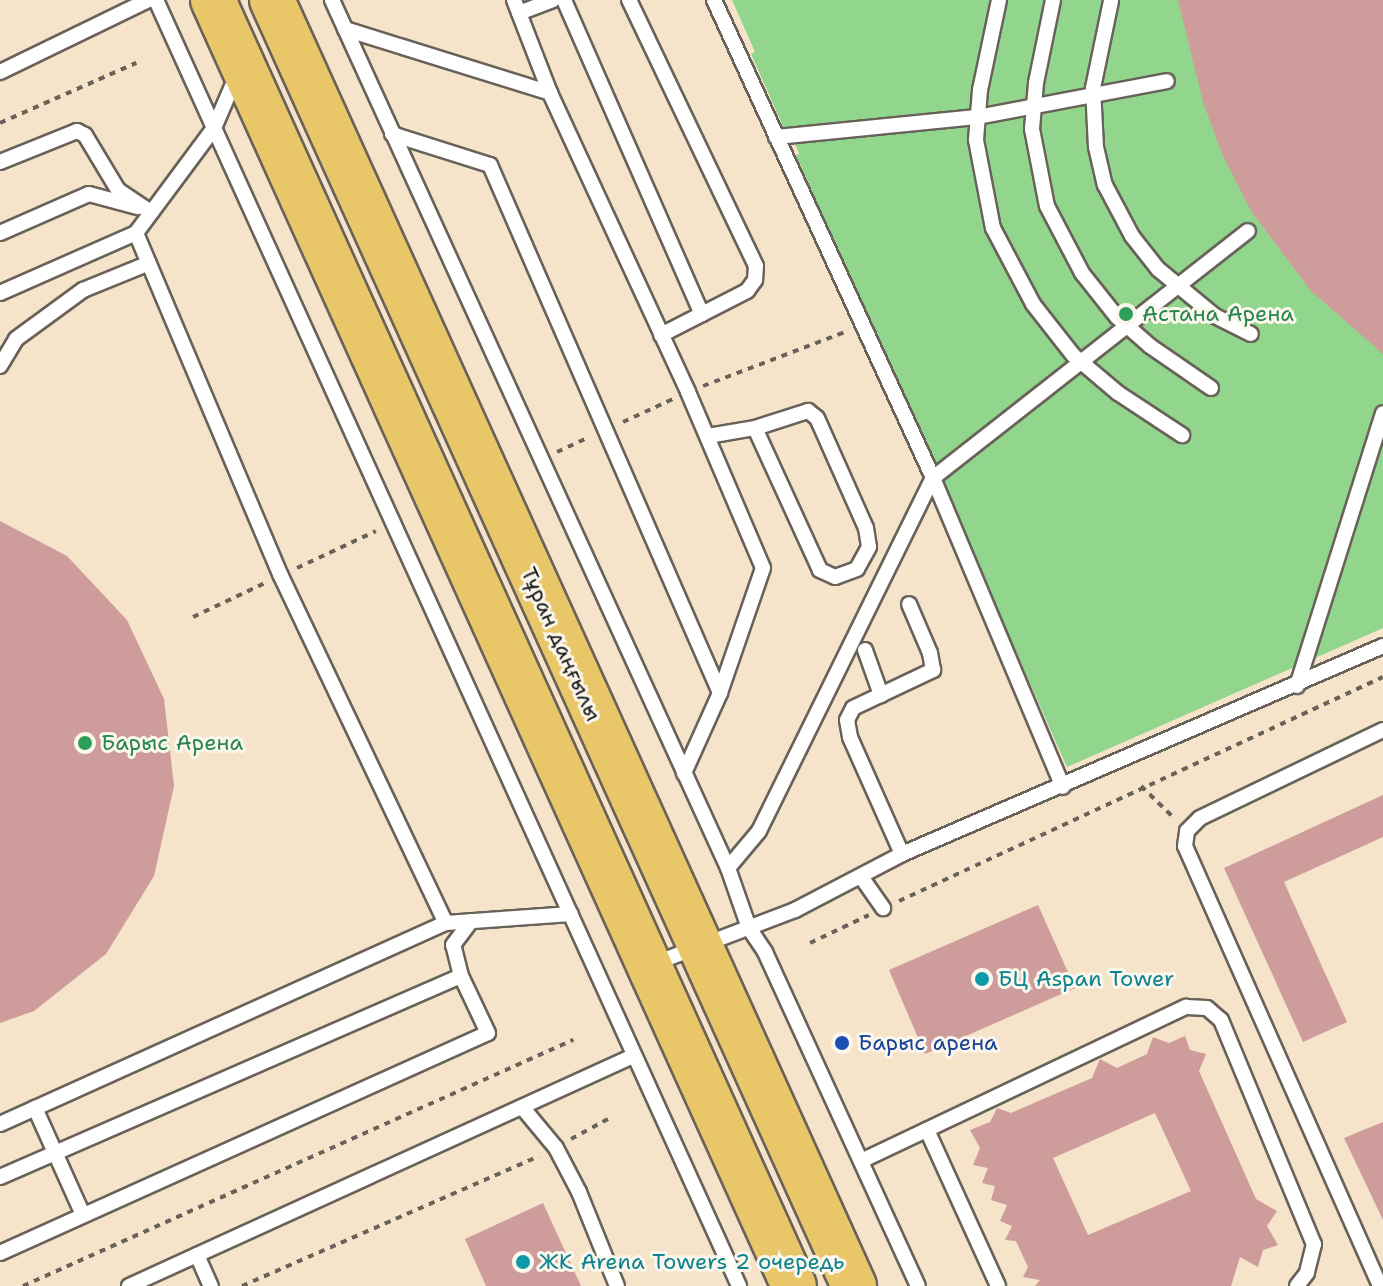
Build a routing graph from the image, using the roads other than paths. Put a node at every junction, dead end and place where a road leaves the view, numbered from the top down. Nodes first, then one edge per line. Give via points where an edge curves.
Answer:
1 (148, 0) edge
2 (156, 0) edge
3 (213, 0) edge
4 (272, 0) edge
5 (332, 0) edge
6 (553, 0) edge
7 (564, 0) edge
8 (629, 0) edge
9 (714, 0) edge
10 (999, 0) edge
11 (1053, 0) edge
12 (1111, 1) edge
13 (517, 6) edge
14 (345, 29) junction
15 (241, 64) junction
16 (0, 72) edge
17 (1167, 81) dead end
18 (550, 93) junction
19 (1093, 96) junction
20 (1034, 106) junction
21 (977, 117) junction
22 (214, 128) junction
23 (392, 134) junction
24 (776, 137) junction
25 (0, 162) edge
26 (148, 210) junction
27 (1248, 231) dead end
28 (0, 233) edge
29 (136, 233) junction
30 (149, 263) junction
31 (1175, 286) junction
32 (0, 293) edge
33 (702, 314) junction
34 (1126, 325) junction
35 (1251, 334) dead end
36 (661, 335) junction
37 (1080, 360) junction
38 (0, 366) edge
39 (1211, 388) dead end
40 (1383, 413) edge
41 (755, 428) junction
42 (1182, 435) dead end
43 (708, 436) junction
44 (933, 478) junction
45 (909, 604) dead end
46 (1383, 646) edge
47 (865, 650) dead end
48 (1297, 686) junction
49 (720, 693) junction
50 (881, 695) junction
51 (1383, 730) edge
52 (684, 773) junction
53 (1063, 787) junction
54 (902, 854) junction
55 (728, 868) junction
56 (862, 878) junction
57 (883, 908) road end
58 (571, 914) junction
59 (471, 921) junction
60 (446, 923) junction
61 (749, 928) junction
62 (698, 946) junction
63 (649, 966) junction
64 (461, 976) junction
65 (633, 1056) junction
66 (522, 1107) junction
67 (35, 1108) junction
68 (0, 1124) edge
69 (927, 1130) junction
70 (53, 1153) junction
71 (861, 1161) junction
72 (0, 1177) edge
73 (83, 1215) junction
74 (0, 1253) edge
75 (197, 1255) junction
76 (129, 1286) edge
77 (211, 1286) edge
78 (617, 1286) edge
79 (739, 1286) edge
80 (794, 1286) edge
81 (854, 1286) edge
82 (918, 1286) edge
83 (998, 1286) edge
84 (1297, 1286) edge
85 (1380, 1286) edge

1 - 16 lane
2 - 22 lane
3 - 15 main road
4 - 62 main road, Тұран даңғылы
5 - 14 lane
6 - 13 lane
7 - 33 lane
8 - 33 lane via 756,266 747,291
9 - 24 lane
10 - 21 lane
11 - 20 lane
12 - 19 lane
13 - 18 lane
14 - 18 lane
14 - 23 lane
15 - 22 lane
15 - 63 main road
17 - 19 lane
18 - 36 lane
19 - 20 lane
19 - 31 lane via 1105,185 1132,236
20 - 21 lane
20 - 34 lane via 1034,151 1047,206 1082,273
21 - 24 lane
21 - 37 lane via 978,165 993,228 1033,304
22 - 26 lane
22 - 58 lane
23 - 49 lane via 490,165
23 - 52 lane
24 - 44 lane
25 - 26 lane via 77,131 85,135 118,190
26 - 28 lane via 89,194
26 - 29 lane
27 - 31 lane
29 - 30 lane
29 - 32 lane
30 - 38 lane via 83,290 16,339
30 - 60 lane via 281,576
31 - 34 lane
31 - 35 lane
33 - 36 lane
34 - 37 lane
34 - 39 lane
36 - 43 lane
37 - 42 lane via 1118,393
37 - 44 lane
40 - 48 lane
41 - 41 lane via 808,411 817,418 866,528 869,547 857,569 835,577 820,570
41 - 43 lane
43 - 49 lane via 763,568
44 - 53 lane
44 - 55 lane via 759,831
45 - 50 lane via 933,670
46 - 48 lane
47 - 50 lane
48 - 53 lane
49 - 52 lane
50 - 54 lane via 853,708 847,720
51 - 85 lane via 1200,818 1187,831 1185,846
52 - 55 lane
53 - 54 lane
54 - 56 lane
55 - 61 lane
56 - 57 lane
56 - 61 lane
58 - 59 lane
58 - 65 lane
59 - 60 lane
59 - 64 lane via 453,945
60 - 67 lane
61 - 62 lane
61 - 71 lane via 765,952
62 - 63 lane
62 - 81 main road, Тұран даңғылы
63 - 80 main road
64 - 70 lane
64 - 73 lane via 488,1033
65 - 66 lane
65 - 79 lane
66 - 75 lane
66 - 78 lane via 556,1148
67 - 68 lane
67 - 70 lane
69 - 71 lane
69 - 83 lane
69 - 84 lane via 1186,1007 1207,1008 1221,1020 1314,1244 1307,1273
70 - 72 lane
70 - 73 lane
71 - 82 lane
73 - 74 lane
75 - 76 lane
75 - 77 lane

